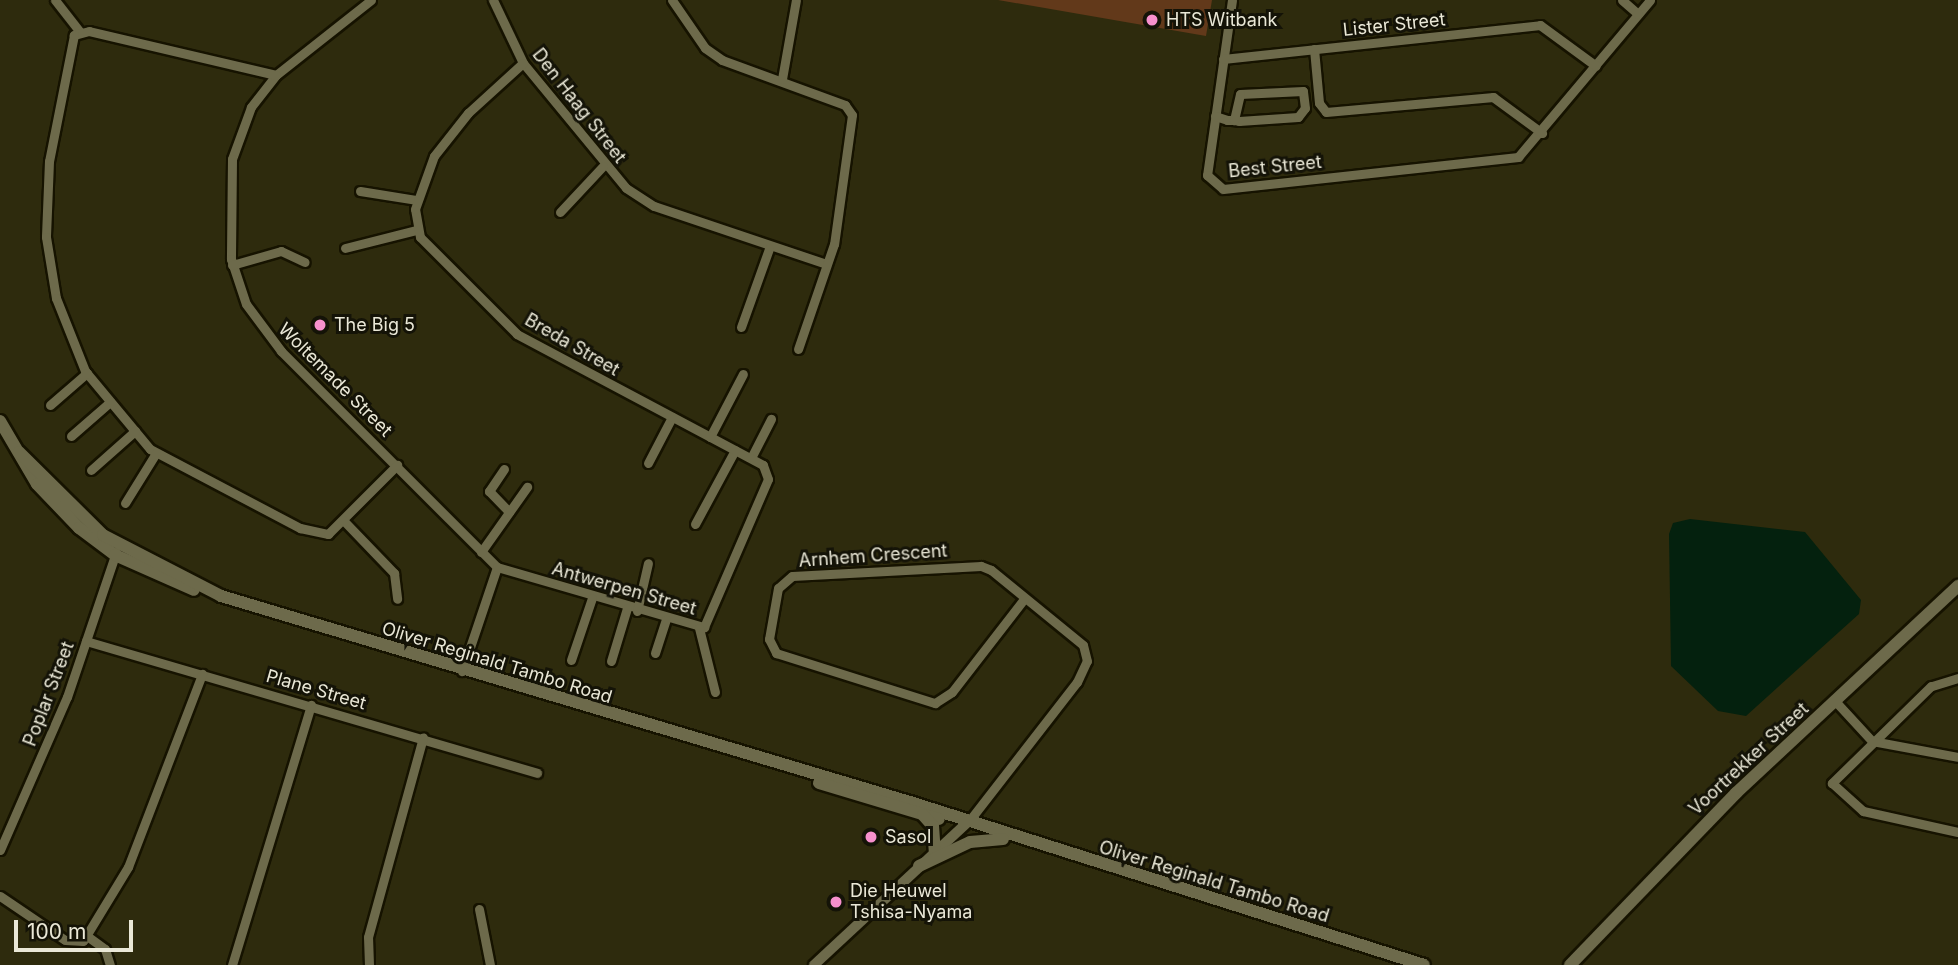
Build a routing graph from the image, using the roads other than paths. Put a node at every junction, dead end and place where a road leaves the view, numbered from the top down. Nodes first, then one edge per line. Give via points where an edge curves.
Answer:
1 (55, 0) edge
2 (371, 0) edge
3 (493, 0) edge
4 (672, 0) edge
5 (796, 0) edge
6 (1232, 0) edge
7 (1622, 0) edge
8 (1650, 0) edge
9 (1639, 15) junction
10 (79, 31) junction
11 (1314, 50) junction
12 (1223, 60) junction
13 (523, 62) junction
14 (1596, 66) junction
15 (276, 75) junction
16 (782, 79) junction
17 (1215, 116) junction
18 (1234, 120) junction
19 (1542, 133) junction
20 (603, 166) junction
21 (360, 191) dead end
22 (417, 200) junction
23 (560, 212) dead end
24 (416, 230) junction
25 (345, 248) dead end
26 (769, 249) junction
27 (304, 262) dead end
28 (822, 264) junction
29 (232, 265) junction
30 (741, 327) dead end
31 (798, 349) dead end
32 (87, 373) junction
33 (743, 374) dead end
34 (110, 402) junction
35 (50, 405) dead end
36 (672, 417) junction
37 (771, 419) dead end
38 (0, 421) edge
39 (135, 431) junction
40 (71, 436) dead end
41 (710, 437) junction
42 (736, 450) junction
43 (156, 453) junction
44 (751, 458) junction
45 (648, 463) dead end
46 (397, 465) junction
47 (504, 469) dead end
48 (91, 470) dead end
49 (527, 487) dead end
50 (125, 503) dead end
51 (509, 512) junction
52 (343, 520) junction
53 (695, 524) dead end
54 (117, 551) junction
55 (481, 552) junction
56 (648, 562) dead end
57 (497, 567) junction
58 (1958, 586) edge
59 (592, 598) junction
60 (397, 599) dead end
61 (1024, 599) junction
62 (632, 610) junction
63 (666, 620) junction
64 (699, 628) junction
65 (86, 641) junction
66 (654, 653) dead end
67 (571, 660) dead end
68 (611, 661) dead end
69 (462, 671) junction
70 (202, 674) junction
71 (1958, 678) edge
72 (715, 692) dead end
73 (1836, 702) junction
74 (311, 705) junction
75 (423, 737) junction
76 (1872, 741) junction
77 (1958, 757) edge
78 (764, 762) junction
79 (537, 773) dead end
80 (923, 815) junction
81 (966, 824) junction
82 (1958, 832) edge
83 (1021, 842) junction
84 (0, 850) edge
85 (935, 852) junction
86 (919, 866) junction
87 (0, 896) edge
88 (479, 909) dead end
89 (87, 936) junction
90 (110, 965) edge
91 (232, 965) edge
92 (369, 965) edge
93 (490, 965) edge
94 (814, 965) edge
95 (1424, 965) edge
96 (1570, 965) edge

1 - 10 street
2 - 15 street, Woltemade Street
3 - 13 street, Den Haag Street
4 - 16 street via 705,48
5 - 16 street
6 - 12 street, Best Street
7 - 9 street
8 - 9 street
9 - 14 street
10 - 15 street
10 - 32 street via 69,45 52,135 46,237 56,298
11 - 12 street, Lister Street
11 - 14 street, Lister Street via 1540,25
11 - 19 street via 1319,103 1326,112 1493,97
12 - 17 street, Best Street
13 - 20 street, Den Haag Street
13 - 22 street via 444,141
14 - 19 street
15 - 29 street, Woltemade Street via 251,107 232,159
16 - 28 street via 845,105 852,114 834,244
17 - 18 street
17 - 19 street, Best Street via 1207,175 1223,189 1507,160 1527,151
18 - 18 street via 1298,117 1305,108 1303,90 1240,94
20 - 23 street
20 - 26 street, Den Haag Street via 654,206
21 - 22 street
22 - 24 street
24 - 25 street
24 - 36 street, Breda Street via 517,334
26 - 28 street, Den Haag Street
26 - 30 street
27 - 29 street via 288,250
28 - 31 street
29 - 46 street, Woltemade Street via 256,321
32 - 34 street
32 - 35 street
33 - 41 street
34 - 39 street
34 - 40 street
36 - 41 street, Breda Street
36 - 45 street
37 - 44 street
38 - 54 main road, Oliver Reginald Tambo Road via 19,452
39 - 43 street
39 - 48 street
41 - 42 street, Breda Street
42 - 44 street, Breda Street
42 - 53 street
43 - 50 street
43 - 52 street via 312,533 328,534
44 - 64 street, Antwerpen Street via 763,465 768,479 734,551 712,618
46 - 52 street
46 - 55 street, Woltemade Street
47 - 51 street via 489,491
49 - 51 street
51 - 55 street
52 - 60 street via 394,573
54 - 65 street, Poplar Street
54 - 69 main road, Oliver Reginald Tambo Road via 183,587
55 - 57 street, Woltemade Street
56 - 62 street
57 - 59 street, Antwerpen Street
57 - 69 street
58 - 73 main road, Voortrekker Street
59 - 62 street, Antwerpen Street
59 - 67 street
61 - 61 street, Arnhem Crescent via 940,701 790,660 771,648 778,588 792,576 981,566
61 - 81 street, Arnhem Crescent via 1087,653 1077,682 1039,724
62 - 63 street, Antwerpen Street
62 - 68 street
63 - 64 street, Antwerpen Street
63 - 66 street
64 - 72 street
65 - 70 street, Plane Street
65 - 84 street, Poplar Street
69 - 78 main road, Oliver Reginald Tambo Road
70 - 74 street, Plane Street
70 - 89 street via 128,867
71 - 76 street via 1931,686
73 - 76 street
73 - 96 main road, Voortrekker Street via 1727,802
74 - 75 street, Plane Street
74 - 91 street
75 - 79 street, Plane Street
75 - 92 street via 368,937
76 - 77 street
76 - 82 street via 1832,778 1834,789 1863,811
78 - 80 main road, Oliver Reginald Tambo Road
78 - 81 main road, Oliver Reginald Tambo Road
80 - 81 main road, Oliver Reginald Tambo Road
80 - 85 main road via 934,830
81 - 83 main road, Oliver Reginald Tambo Road
81 - 85 street
83 - 86 main road via 970,842
83 - 95 main road, Oliver Reginald Tambo Road
85 - 86 street
86 - 94 street
87 - 89 street via 65,940 78,943
88 - 93 street
89 - 90 street via 104,949

